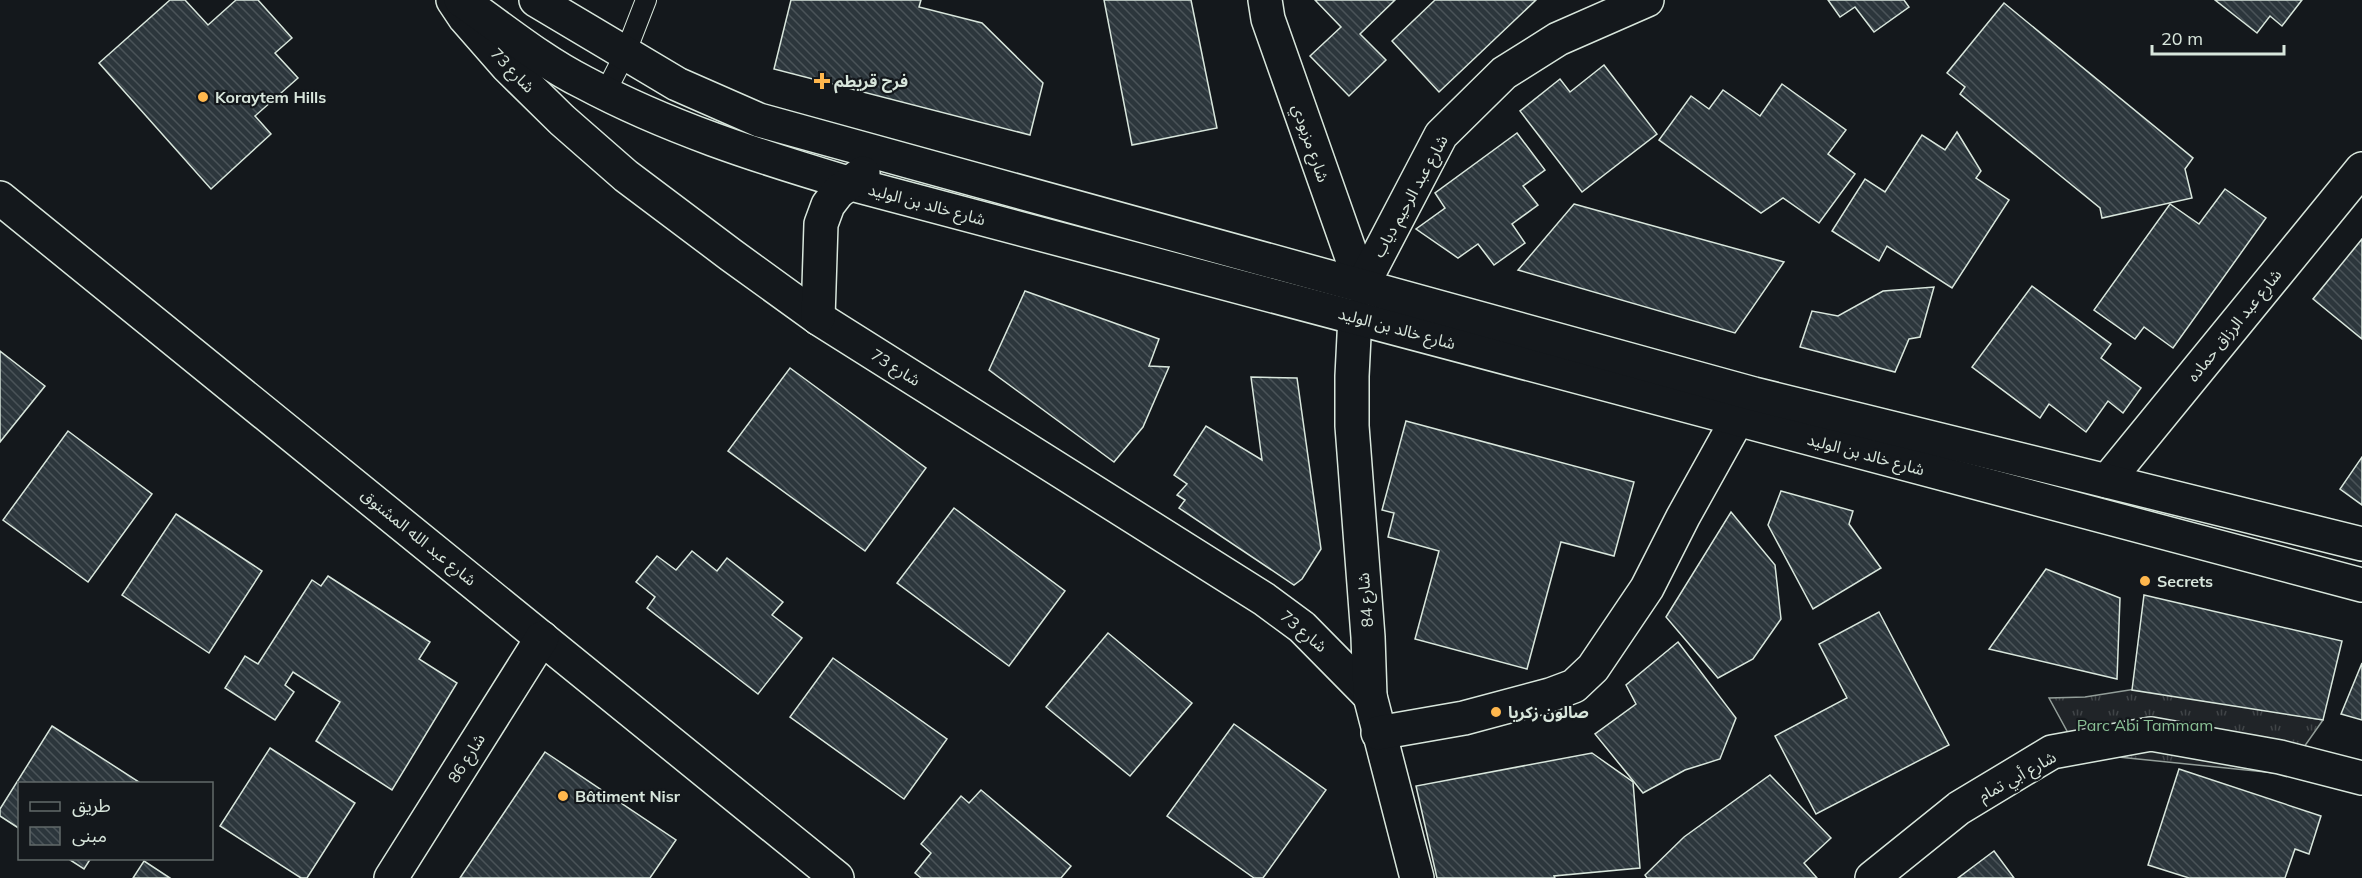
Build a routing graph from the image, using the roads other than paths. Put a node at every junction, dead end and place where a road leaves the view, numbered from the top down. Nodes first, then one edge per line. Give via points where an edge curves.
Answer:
1 (453, 0) edge
2 (461, 0) edge
3 (536, 0) edge
4 (646, 0) edge
5 (1265, 0) edge
6 (1647, 0) edge
7 (625, 54) junction
8 (605, 93) junction
9 (894, 156) junction
10 (2362, 169) edge
11 (848, 183) junction
12 (0, 198) edge
13 (1358, 301) junction
14 (818, 318) junction
15 (1737, 420) junction
16 (2107, 481) junction
17 (2362, 544) edge
18 (2362, 585) edge
19 (542, 638) junction
20 (1370, 696) junction
21 (1378, 733) junction
22 (2362, 778) edge
23 (391, 878) edge
24 (837, 878) edge
25 (1417, 878) edge
26 (1872, 878) edge

1 - 14 street, شارع 73 via 507,66 626,176
2 - 8 street, شارع خالد بن الوليد via 581,82
3 - 7 street, شارع خالد بن الوليد
4 - 7 lane
5 - 13 street, شارع مزبودي
6 - 13 street, شارع عبد الرحيم دياب via 1558,39 1504,73 1441,135
7 - 8 lane
7 - 9 street, شارع خالد بن الوليد via 677,84 759,120
8 - 11 street, شارع خالد بن الوليد via 687,130 768,160
9 - 11 street
9 - 13 street, شارع خالد بن الوليد
10 - 16 street, شارع عبد الرزاق حماده
11 - 13 street, شارع خالد بن الوليد
11 - 14 street via 828,205 821,224
12 - 19 street, شارع عبد الله المشنوق
13 - 15 street, شارع خالد بن الوليد
13 - 16 street, شارع خالد بن الوليد
13 - 20 street, شارع 84 via 1352,426
14 - 20 street, شارع 73 via 1264,599 1302,627
15 - 18 street, شارع خالد بن الوليد
15 - 21 street via 1647,588 1593,668 1574,686 1464,718
16 - 17 street, شارع خالد بن الوليد
19 - 23 street, شارع 86
19 - 24 street, شارع عبد الله المشنوق
20 - 21 street, شارع 84
21 - 25 street, شارع 84
22 - 26 street, شارع أبي تمام via 2280,757 2151,734 2052,753 1959,808

